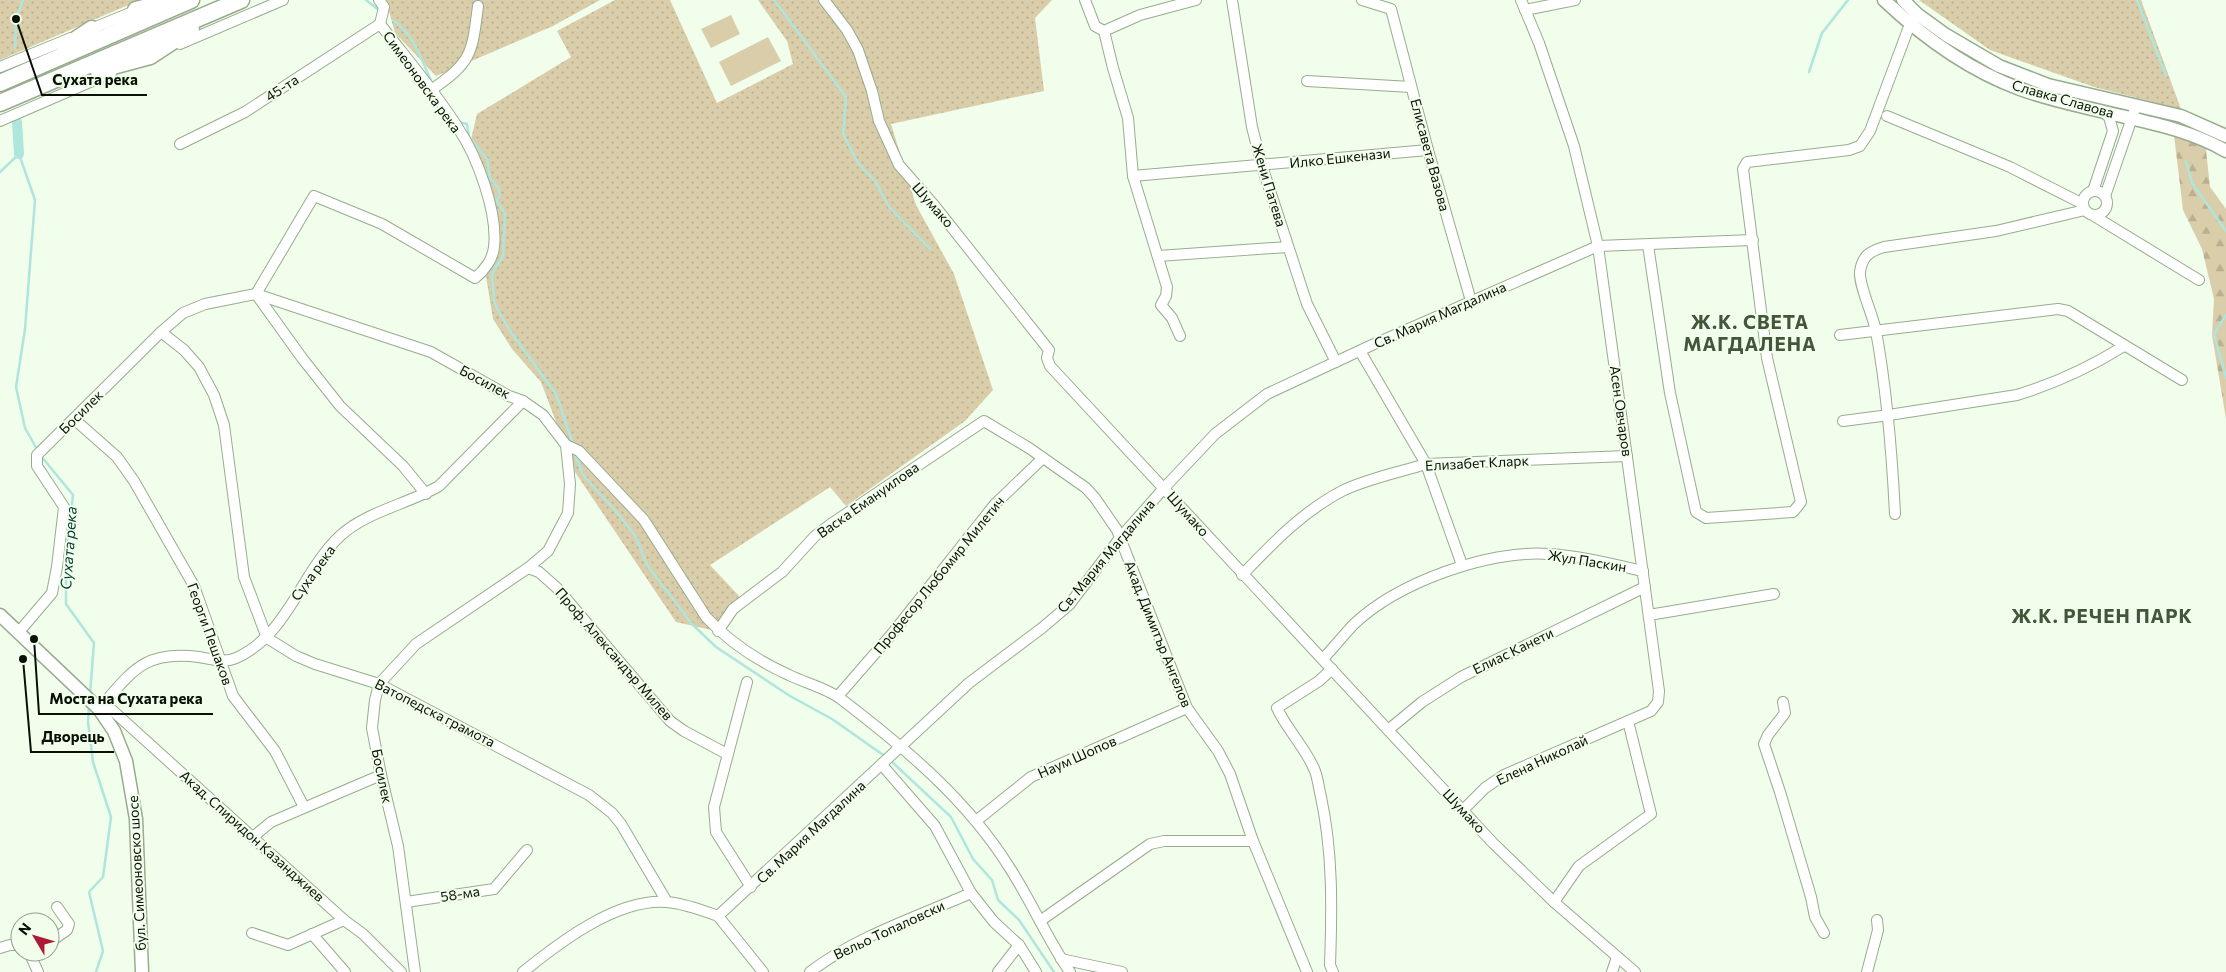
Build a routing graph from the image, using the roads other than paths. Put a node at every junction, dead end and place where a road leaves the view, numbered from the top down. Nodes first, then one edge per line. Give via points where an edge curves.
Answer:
1 (160, 0) edge
2 (174, 0) edge
3 (191, 0) edge
4 (283, 0) edge
5 (378, 0) edge
6 (824, 0) edge
7 (1085, 0) edge
8 (1196, 0) edge
9 (1232, 0) edge
10 (1362, 0) edge
11 (1575, 0) edge
12 (1884, 0) edge
13 (1903, 0) edge
14 (235, 3) edge
15 (1523, 5) edge
16 (478, 6) dead end
17 (136, 10) junction
18 (1913, 19) junction
19 (380, 24) junction
20 (92, 28) junction
21 (1104, 31) junction
22 (150, 56) junction
23 (0, 67) edge
24 (34, 68) junction
25 (1307, 81) dead end
26 (0, 83) edge
27 (42, 85) junction
28 (1411, 87) junction
29 (430, 90) junction
30 (0, 103) edge
31 (2135, 106) junction
32 (2102, 111) junction
33 (1887, 116) dead end
34 (2132, 119) junction
35 (0, 121) edge
36 (2226, 136) edge
37 (180, 144) dead end
38 (1428, 150) junction
39 (2226, 151) edge
40 (1262, 166) junction
41 (1133, 176) junction
42 (2094, 191) junction
43 (2105, 196) junction
44 (2084, 207) junction
45 (2105, 210) junction
46 (2094, 216) junction
47 (2117, 230) junction
48 (1753, 240) junction
49 (1598, 246) junction
50 (1648, 246) junction
51 (1288, 247) junction
52 (1158, 256) junction
53 (2198, 280) dead end
54 (256, 294) junction
55 (1471, 301) junction
56 (1876, 329) junction
57 (161, 332) junction
58 (1840, 335) dead end
59 (1180, 336) dead end
60 (2124, 346) junction
61 (1360, 351) junction
62 (1336, 362) junction
63 (2182, 380) dead end
64 (523, 400) junction
65 (1889, 416) junction
66 (74, 419) junction
67 (984, 421) joint
68 (1844, 421) dead end
69 (566, 445) junction
70 (1627, 456) junction
71 (1043, 458) junction
72 (1426, 464) junction
73 (1164, 488) junction
74 (426, 494) junction
75 (1895, 514) dead end
76 (1120, 538) junction
77 (1462, 565) junction
78 (528, 568) junction
79 (1643, 571) junction
80 (1242, 574) junction
81 (1645, 587) junction
82 (1774, 594) dead end
83 (0, 615) edge
84 (1649, 615) junction
85 (718, 630) junction
86 (18, 633) junction
87 (267, 638) junction
88 (1323, 659) junction
89 (219, 660) junction
90 (1332, 669) junction
91 (747, 682) dead end
92 (379, 684) junction
93 (838, 696) junction
94 (1782, 702) dead end
95 (1187, 708) junction
96 (99, 709) junction
97 (1628, 721) junction
98 (1388, 730) junction
99 (902, 747) junction
100 (727, 754) junction
101 (882, 765) junction
102 (381, 775) junction
103 (304, 807) junction
104 (1463, 810) junction
105 (976, 821) junction
106 (253, 837) junction
107 (1253, 841) junction
108 (527, 850) dead end
109 (751, 888) junction
110 (971, 893) junction
111 (406, 902) junction
112 (667, 902) junction
113 (1554, 902) junction
114 (57, 906) dead end
115 (718, 916) junction
116 (344, 920) junction
117 (1877, 920) dead end
118 (1040, 921) junction
119 (252, 933) dead end
120 (1824, 933) dead end
121 (312, 934) junction
122 (60, 935) edge
123 (1019, 946) junction
124 (1617, 957) junction
125 (1061, 959) junction
126 (142, 972) edge
127 (345, 972) edge
128 (401, 972) edge
129 (415, 972) edge
130 (524, 972) edge
131 (763, 972) edge
132 (810, 972) edge
133 (998, 972) edge
134 (1036, 972) edge
135 (1070, 972) edge
136 (1122, 972) edge
137 (1307, 972) edge
138 (1333, 972) edge
139 (1612, 972) edge
140 (1635, 972) edge
141 (1867, 972) edge

1 - 17 street
2 - 17 highway
3 - 24 highway
4 - 22 street
5 - 19 street via 384,7
6 - 73 street, Шумако via 856,44 883,132 904,172 934,204 1049,350 1050,366
7 - 21 street via 1095,26
8 - 21 street via 1140,14
9 - 40 street, Жени Патева via 1252,128
10 - 28 street, Елисавета Вазова via 1391,9
11 - 15 street
12 - 18 street, Славка Славова
13 - 18 street, Славка Славова
14 - 22 highway
14 - 27 highway
15 - 49 street, Асен Овчаров via 1574,146
16 - 29 street via 474,43 469,56 461,68
17 - 20 street
18 - 31 street, Славка Славова via 1999,66 2048,85
18 - 32 street, Славка Славова via 1938,45 1994,78 2044,96
18 - 48 street via 1870,131 1860,146 1747,162 1743,169
19 - 29 street, Симеоновска река
19 - 37 street, 45-та via 245,112
20 - 23 street
20 - 24 highway
21 - 41 street via 1128,118
22 - 27 highway
22 - 35 street
24 - 26 highway
25 - 28 street
27 - 30 highway
28 - 38 street, Елисавета Вазова
29 - 54 street, Симеоновска река via 459,128 485,189 492,216 494,248 485,270 475,278 382,224 314,196
31 - 34 street
31 - 36 street, Славка Славова via 2181,116
32 - 34 street, Славка Славова
32 - 42 street via 2109,117 2114,131
33 - 44 street via 2010,167
34 - 39 street, Славка Славова via 2173,127
34 - 43 street
38 - 40 street, Илко Ешкенази
38 - 55 street, Елисавета Вазова
40 - 41 street, Илко Ешкенази
40 - 51 street, Жени Патева
41 - 52 street
42 - 43 street
42 - 44 street via 2087,194
43 - 45 street
44 - 46 street
44 - 56 street via 1996,231 1871,250 1863,260 1860,274
45 - 46 street
45 - 47 street
46 - 47 street
47 - 53 street
48 - 50 street, Св. Мария Магдалина
48 - 50 street via 1768,358 1801,502 1793,512 1706,518 1696,512 1670,394
49 - 50 street, Св. Мария Магдалина
49 - 55 street, Св. Мария Магдалина
49 - 70 street, Асен Овчаров
51 - 52 street
51 - 62 street, Жени Патева via 1307,304
52 - 59 street via 1167,287 1161,305 1172,318
54 - 57 street, Босилек via 205,304 183,313
54 - 64 street, Босилек via 430,352 509,396
54 - 74 street via 340,406 403,466
55 - 61 street, Св. Мария Магдалина
56 - 58 street
56 - 60 street via 2058,309
56 - 65 street
57 - 66 street, Босилек
57 - 87 street via 199,367 217,402 224,425 244,577
60 - 63 street
60 - 65 street via 2032,390
61 - 62 street, Св. Мария Магдалина
61 - 72 street
62 - 73 street, Св. Мария Магдалина via 1267,394 1215,434
64 - 69 street, Босилек via 543,415
64 - 74 street, Суха река via 439,486
65 - 68 street
65 - 75 street
66 - 86 street, Босилек via 40,452 37,466 64,507 58,567 52,593
66 - 89 street, Георги Пешаков via 117,457 134,480 194,586
67 - 71 street, Акад. Димитър Ангелов
67 - 85 street, Васка Емануилова via 831,524 782,572 734,609
69 - 78 street, Босилек via 570,484 568,513 548,551
69 - 85 street via 579,452 644,520 706,617
70 - 72 street, Елизабет Кларк
70 - 79 street, Асен Овчаров
71 - 76 street, Акад. Димитър Ангелов via 1095,498
71 - 93 street, Професор Любомир Милетич via 995,504
72 - 77 street
72 - 80 street, Елизабет Кларк via 1344,490 1313,508 1283,532
73 - 76 street, Св. Мария Магдалина
73 - 80 street, Шумако
74 - 87 street, Суха река via 366,519 342,535 322,556
76 - 95 street, Акад. Димитър Ангелов
76 - 99 street, Св. Мария Магдалина via 1069,605 968,683
77 - 79 street, Жул Паскин via 1512,556 1548,554
77 - 88 street, Жул Паскин via 1419,582 1374,609 1354,625
78 - 92 street, Босилек via 416,644
78 - 100 street, Проф. Александър Милев via 539,572 557,588 670,721
79 - 81 street, Асен Овчаров
80 - 88 street, Шумако
81 - 84 street, Асен Овчаров
81 - 98 street, Елиас Канети via 1461,677 1422,702
82 - 84 street
83 - 86 street, бул. Симеоновско шосе
84 - 97 street, Асен Овчаров via 1658,702 1651,710
85 - 93 street via 742,649 780,670
86 - 96 street, бул. Симеоновско шосе
87 - 89 street, Суха река via 253,650 234,659
87 - 92 street, Ватопедска грамота via 315,664
88 - 90 street, Шумако
89 - 96 street, Суха река via 180,655 156,657 132,670
89 - 103 street, Георги Пешаков via 233,696 275,751
90 - 98 street, Шумако
90 - 138 street via 1277,708 1315,771 1325,815 1332,913 1330,965
91 - 100 street
92 - 102 street, Босилек via 372,728
92 - 112 street, Ватопедска грамота via 589,795 621,824
93 - 99 street
94 - 120 street via 1785,713 1764,744 1815,917
95 - 105 street, Наум Шопов via 1031,777
95 - 107 street, Акад. Димитър Ангелов via 1218,751 1230,774
96 - 106 street, Акад. Спиридон Казанджиев via 112,710
96 - 126 street, бул. Симеоновско шосе via 114,731 132,787
97 - 104 street, Елена Николай via 1504,775
97 - 113 street via 1651,814 1580,866
98 - 104 street, Шумако
99 - 101 street, Св. Мария Магдалина
99 - 105 street via 941,782
100 - 109 street via 714,807 716,832
101 - 109 street, Св. Мария Магдалина
101 - 110 street via 935,826
102 - 103 street
102 - 111 street, Босилек via 398,846
103 - 106 street via 271,822
104 - 113 street, Шумако
105 - 118 street via 1011,869
106 - 116 street, Акад. Спиридон Казанджиев
107 - 118 street via 1164,841 1150,844
107 - 137 street, Акад. Димитър Ангелов
108 - 111 street, 58-ма via 494,889
109 - 115 street, Св. Мария Магдалина
110 - 123 street
110 - 132 street, Вельо Топаловски via 850,946
111 - 129 street, Босилек
112 - 115 street
112 - 130 street via 646,903 604,917 550,950
113 - 124 street, Шумако
114 - 122 street via 69,924
115 - 131 street
116 - 121 street
116 - 128 street, Акад. Спиридон Казанджиев
117 - 141 street via 1878,930
118 - 125 street
119 - 121 street via 288,945
121 - 127 street
123 - 133 street
123 - 134 street
124 - 139 street
124 - 140 street, Шумако
125 - 135 street
125 - 136 street

